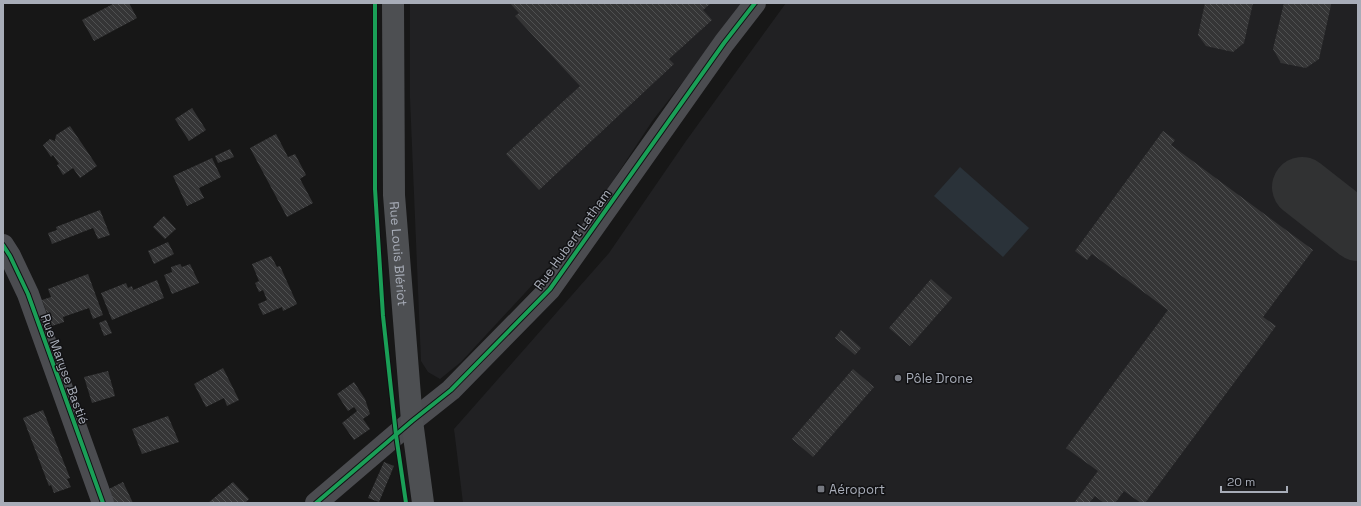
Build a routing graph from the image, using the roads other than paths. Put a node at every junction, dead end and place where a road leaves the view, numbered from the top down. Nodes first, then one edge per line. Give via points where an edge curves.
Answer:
1 (393, 3) edge
2 (755, 3) edge
3 (3, 245) edge
4 (412, 421) junction
5 (103, 503) edge
6 (316, 503) edge
7 (423, 503) edge

1 - 4 main road, Rue Louis Blériot via 394,195
2 - 4 street, Rue Hubert Latham via 550,288 451,390
3 - 5 street, Rue Maryse Bastié via 28,294
4 - 6 street, Rue Hubert Latham
4 - 7 main road, Rue Louis Blériot

